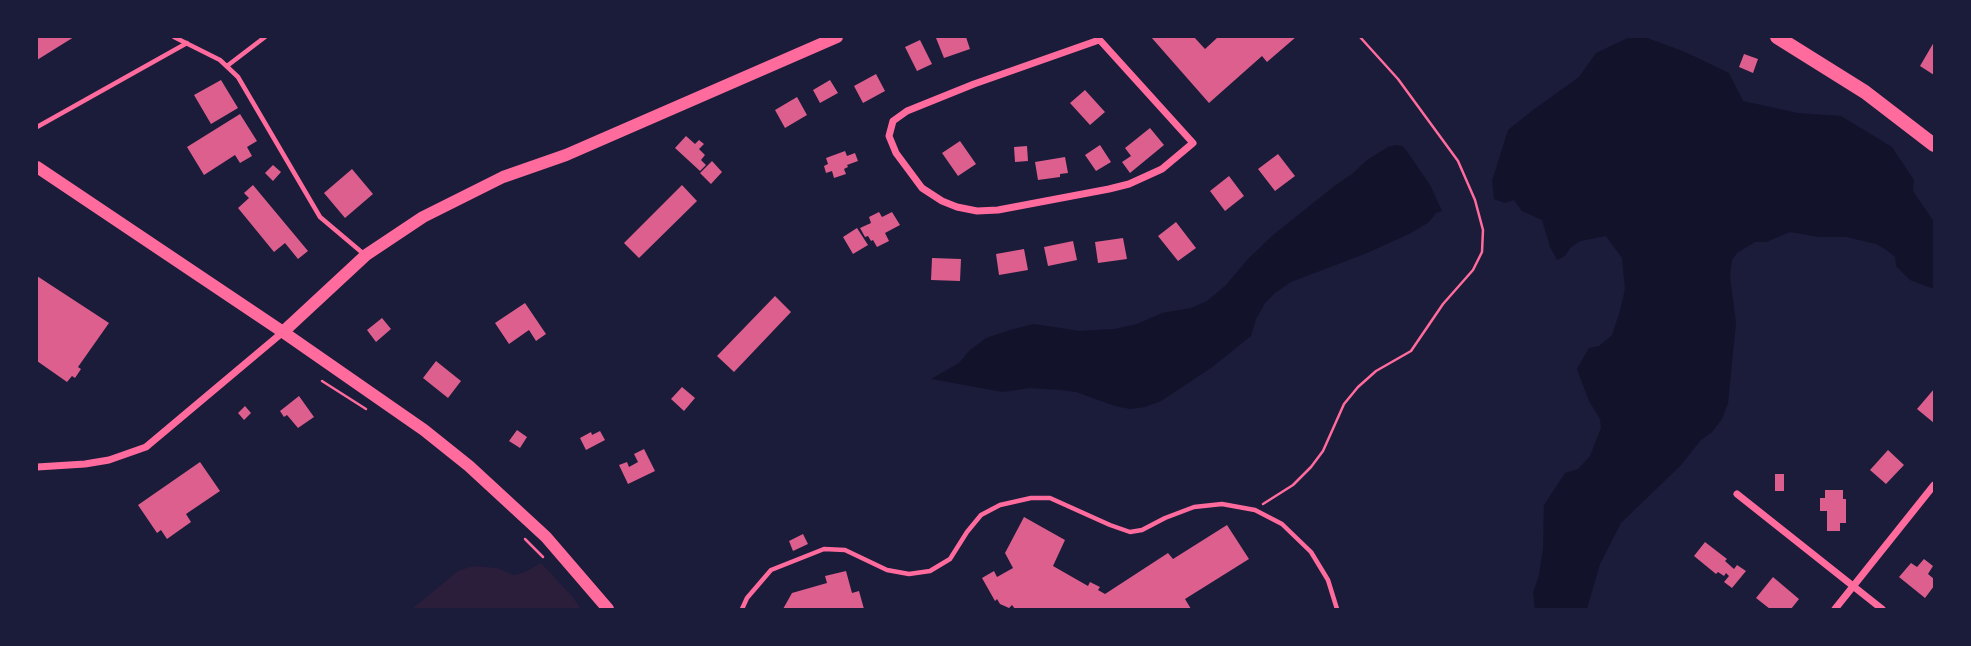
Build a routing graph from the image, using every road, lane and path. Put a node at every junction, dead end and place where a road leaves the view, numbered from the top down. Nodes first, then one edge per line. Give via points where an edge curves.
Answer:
1 (174, 37) edge
2 (265, 37) edge
3 (837, 37) edge
4 (1360, 37) edge
5 (1777, 37) edge
6 (1098, 38) edge
7 (187, 42) junction
8 (227, 66) junction
9 (37, 127) edge
10 (1934, 145) edge
11 (37, 167) edge
12 (366, 255) junction
13 (283, 332) junction
14 (323, 381) dead end
15 (375, 415) dead end
16 (37, 467) edge
17 (1934, 485) edge
18 (1737, 494) dead end
19 (1255, 510) junction
20 (520, 533) dead end
21 (548, 563) dead end
22 (1853, 587) junction
23 (608, 609) edge
24 (742, 609) edge
25 (1338, 609) edge
26 (1835, 609) edge
27 (1882, 609) edge

1 - 7 lane
2 - 8 lane
3 - 12 main road via 566,155 503,177 423,217
4 - 19 path via 1398,79 1458,160 1483,230 1482,252 1411,351 1357,387 1311,467
5 - 10 main road via 1865,92
6 - 6 street via 907,111 893,121 890,136 895,153 927,192 977,211 1109,189 1162,169 1193,143
7 - 8 lane
7 - 9 lane
8 - 12 lane via 238,77 320,217
11 - 13 main road
12 - 13 main road
13 - 16 street via 146,447 108,460
13 - 23 main road via 469,466 546,537
14 - 15 path
17 - 22 street
18 - 22 street
19 - 24 lane via 1222,504 1194,507 1130,532 1050,498 1031,498 981,514 950,559 930,571 887,570 845,550 824,549 771,569
19 - 25 lane via 1282,524 1311,552
20 - 21 path
22 - 26 street
22 - 27 street

